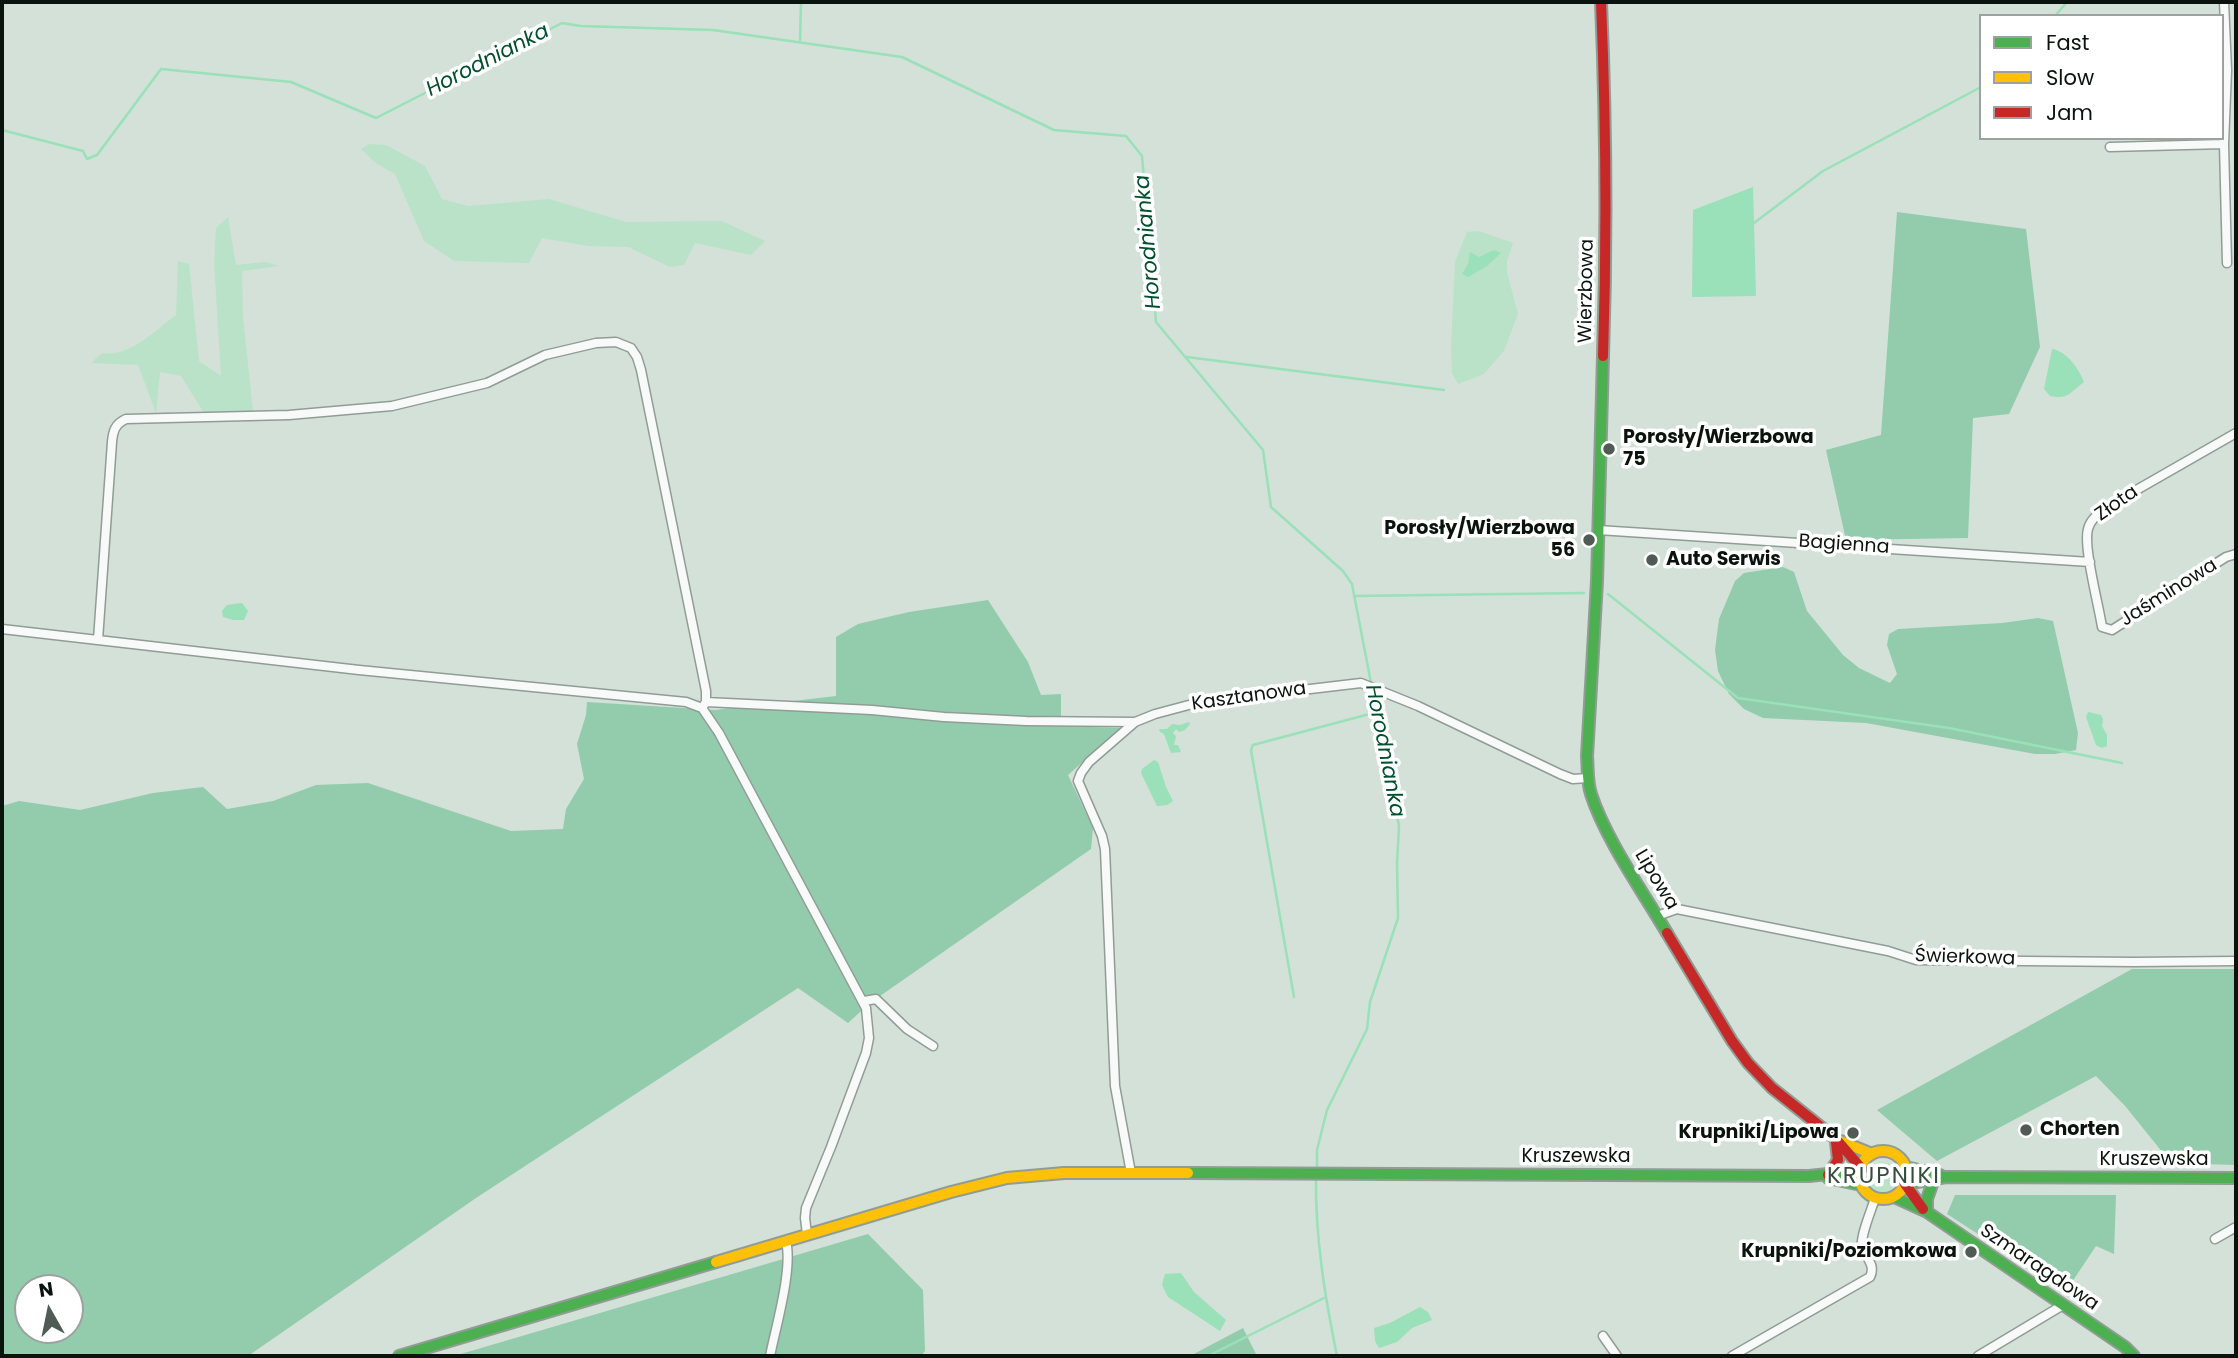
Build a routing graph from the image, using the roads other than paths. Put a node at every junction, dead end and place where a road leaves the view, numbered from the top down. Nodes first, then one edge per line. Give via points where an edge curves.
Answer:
1 (1601, 2) edge
2 (2224, 2) edge
3 (2232, 71) edge
4 (2224, 144) junction
5 (2110, 148) dead end
6 (2227, 263) dead end
7 (2236, 433) edge
8 (1598, 530) junction
9 (2236, 554) edge
10 (2090, 562) junction
11 (1597, 581) joint
12 (2102, 628) joint
13 (2, 629) edge
14 (98, 640) junction
15 (704, 705) junction
16 (1135, 722) junction
17 (1588, 778) junction
18 (1657, 916) junction
19 (2236, 961) edge
20 (864, 1000) junction
21 (933, 1046) dead end
22 (1836, 1139) junction
23 (1872, 1154) junction
24 (1906, 1167) junction
25 (1861, 1168) junction
26 (1131, 1173) junction
27 (1825, 1176) junction
28 (1940, 1178) junction
29 (2236, 1178) edge
30 (1905, 1184) junction
31 (1861, 1185) junction
32 (1894, 1197) junction
33 (1875, 1198) junction
34 (1925, 1210) junction
35 (2236, 1227) edge
36 (807, 1234) junction
37 (2215, 1239) dead end
38 (786, 1241) junction
39 (2063, 1305) junction
40 (1603, 1336) dead end
41 (399, 1356) edge
42 (770, 1356) edge
43 (1618, 1356) edge
44 (1732, 1356) edge
45 (1978, 1356) edge
46 (2134, 1356) edge

1 - 8 street, Wierzbowa via 1606,261
2 - 3 street
3 - 4 street
4 - 5 street
4 - 6 street
7 - 10 street, Złota via 2095,516 2087,531
8 - 10 street, Bagienna
8 - 11 street, Wierzbowa
9 - 12 street, Jaśminowa via 2112,630
10 - 12 street, Złota
11 - 17 street, Lipowa
13 - 14 street
14 - 15 street
14 - 15 street via 112,442 120,422 392,406 487,383 545,355 616,342 631,348 641,370 694,627
15 - 16 street
15 - 20 street
16 - 17 street, Kasztanowa via 1200,702 1365,683 1560,774
16 - 26 street via 1089,762 1078,781 1104,849 1115,1086
17 - 18 street, Lipowa via 1608,833
18 - 19 street, Świerkowa via 1677,909 1916,960
18 - 22 street, Lipowa via 1748,1063
20 - 21 street via 876,999
20 - 36 street via 869,1024 866,1053 806,1208
22 - 23 street, Lipowa
22 - 25 street, Lipowa
22 - 27 street via 1838,1160
23 - 24 street, Kruszewska via 1888,1152
23 - 25 street
24 - 28 street, Kruszewska
24 - 30 street
25 - 27 street, Kruszewska
25 - 31 street
26 - 27 street, Kruszewska
26 - 36 street, Kruszewska via 1031,1175 981,1183
27 - 31 street, Kruszewska
28 - 29 street, Kruszewska
28 - 30 street, Kruszewska
28 - 34 street via 1928,1190
30 - 32 street
30 - 34 street, Szmaragdowa
31 - 33 street
32 - 33 street
32 - 34 street, Szmaragdowa
33 - 44 street via 1862,1238 1872,1266 1870,1277
34 - 39 street, Szmaragdowa
35 - 37 street
36 - 38 street, Kruszewska
38 - 41 street, Kruszewska
38 - 42 street via 789,1252
39 - 45 street
39 - 46 street, Szmaragdowa
40 - 43 street

